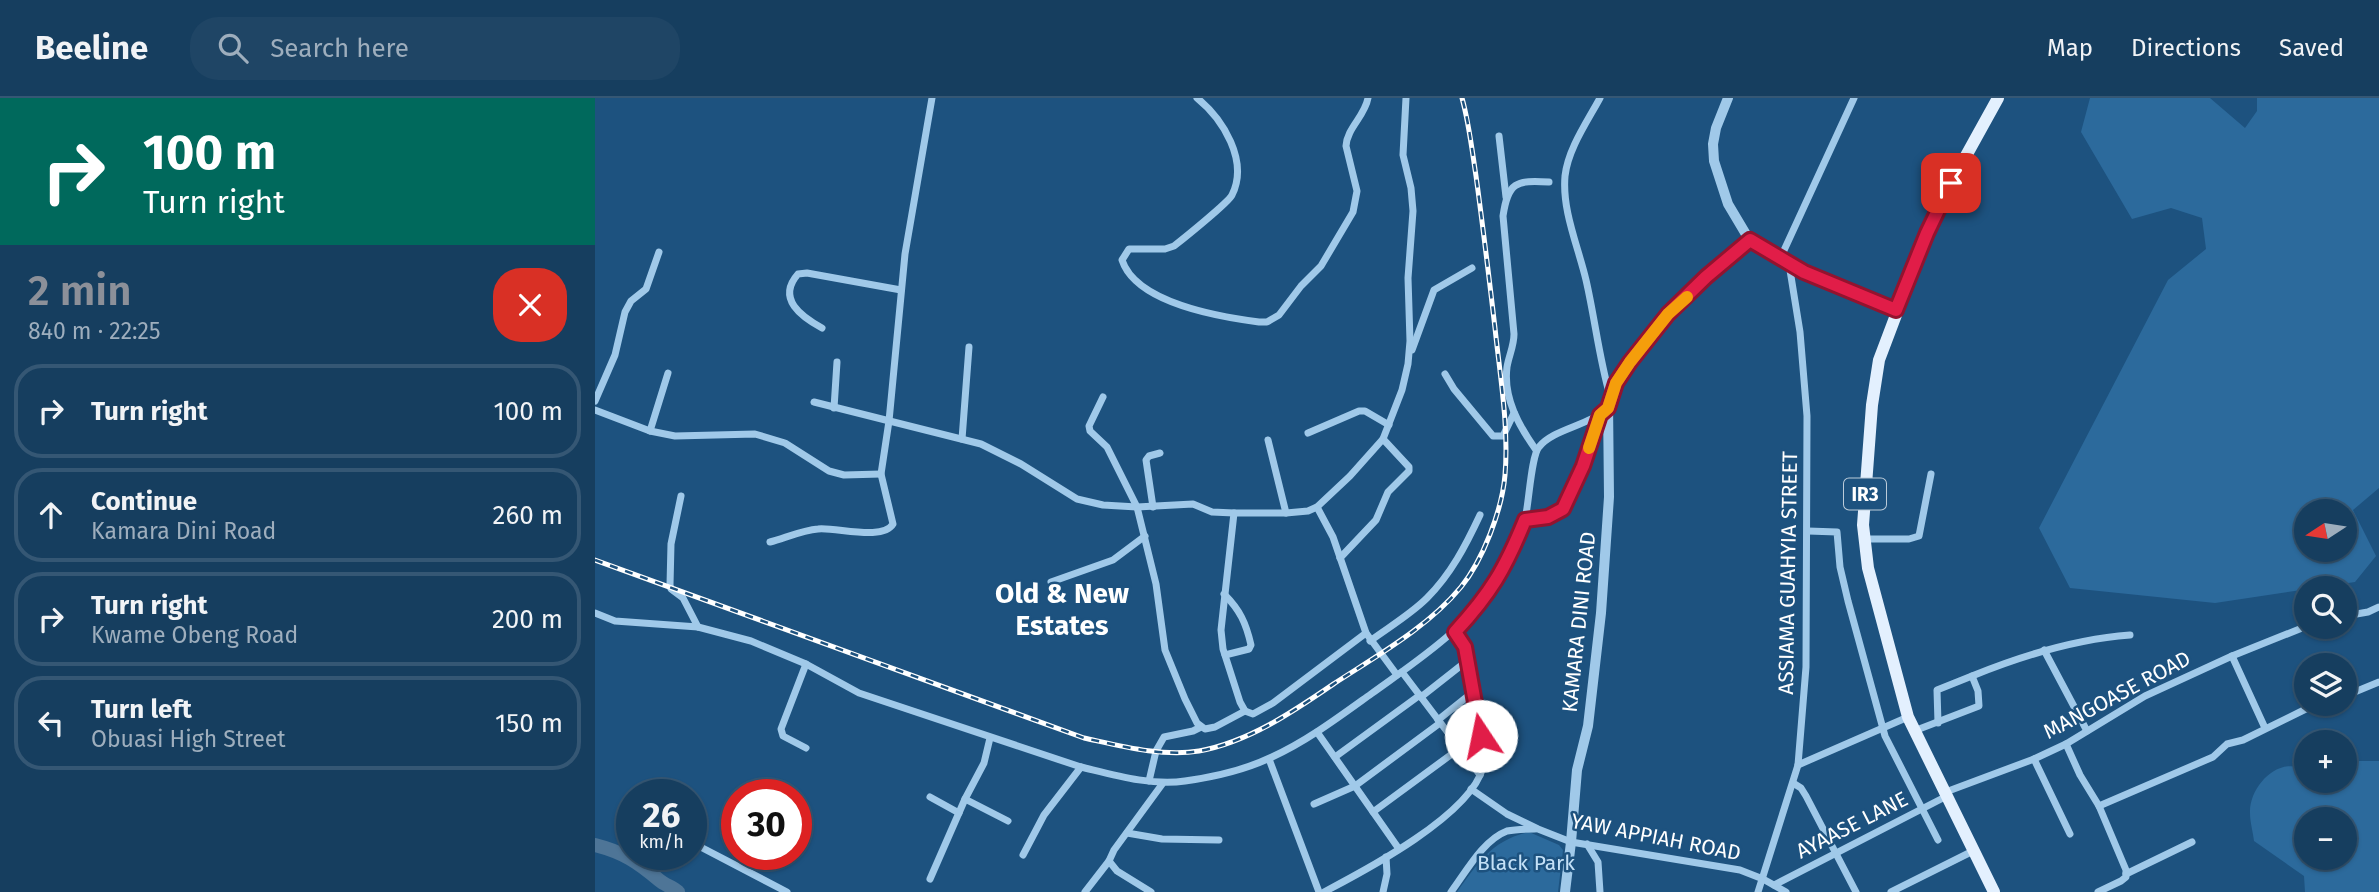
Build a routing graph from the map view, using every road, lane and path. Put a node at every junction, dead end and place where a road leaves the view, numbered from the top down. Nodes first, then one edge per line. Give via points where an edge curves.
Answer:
1 (932, 98) edge
2 (1197, 98) edge
3 (1367, 98) edge
4 (1406, 98) edge
5 (1600, 98) edge
6 (1728, 98) edge
7 (1854, 98) edge
8 (1999, 98) edge
9 (1499, 136) dead end
10 (1549, 182) dead end
11 (1506, 197) junction
12 (1750, 240) junction
13 (659, 252) dead end
14 (1784, 261) junction
15 (1472, 268) dead end
16 (901, 290) junction
17 (1896, 310) junction
18 (823, 328) dead end
19 (969, 347) dead end
20 (1410, 354) junction
21 (837, 362) dead end
22 (668, 373) dead end
23 (1445, 374) dead end
24 (1611, 396) junction
25 (1103, 397) dead end
26 (595, 401) edge
27 (814, 402) dead end
28 (834, 408) junction
29 (595, 410) edge
30 (1604, 411) junction
31 (1514, 413) junction
32 (888, 421) junction
33 (1389, 425) junction
34 (650, 431) junction
35 (1308, 433) dead end
36 (962, 439) junction
37 (1383, 439) junction
38 (1268, 440) dead end
39 (1536, 450) junction
40 (1160, 453) dead end
41 (881, 474) junction
42 (1931, 474) dead end
43 (681, 496) dead end
44 (1153, 507) junction
45 (1317, 507) junction
46 (1137, 508) junction
47 (1234, 513) junction
48 (1286, 513) junction
49 (1480, 515) dead end
50 (1525, 520) junction
51 (1808, 531) junction
52 (1145, 536) junction
53 (1863, 538) junction
54 (770, 542) dead end
55 (1340, 558) junction
56 (1051, 582) dead end
57 (1224, 594) junction
58 (2379, 607) edge
59 (595, 613) edge
60 (2357, 614) edge
61 (698, 626) junction
62 (2294, 631) edge
63 (1455, 632) junction
64 (2130, 635) dead end
65 (1368, 637) junction
66 (2044, 650) junction
67 (1225, 655) junction
68 (2232, 656) junction
69 (1468, 660) junction
70 (806, 664) junction
71 (1400, 673) junction
72 (1972, 676) junction
73 (2379, 682) edge
74 (2357, 691) edge
75 (1473, 692) junction
76 (1420, 696) junction
77 (1245, 711) junction
78 (2294, 714) edge
79 (1908, 717) junction
80 (1439, 721) junction
81 (1938, 723) junction
82 (1201, 727) junction
83 (1883, 728) junction
84 (2265, 728) junction
85 (1914, 731) junction
86 (2087, 731) junction
87 (1317, 732) junction
88 (990, 738) junction
89 (2066, 744) junction
90 (806, 748) dead end
91 (1459, 748) junction
92 (1335, 757) junction
93 (1269, 759) junction
94 (2034, 759) junction
95 (1798, 765) junction
96 (1080, 767) junction
97 (1480, 775) junction
98 (1149, 780) junction
99 (1163, 783) junction
100 (1793, 783) junction
101 (1355, 786) junction
102 (1471, 789) junction
103 (1944, 795) junction
104 (930, 797) dead end
105 (965, 799) junction
106 (1314, 804) dead end
107 (2099, 806) junction
108 (1923, 808) junction
109 (1373, 812) junction
110 (959, 813) junction
111 (1008, 821) dead end
112 (1538, 829) junction
113 (1127, 833) junction
114 (2070, 834) dead end
115 (1219, 840) dead end
116 (1938, 840) dead end
117 (1571, 842) junction
118 (2192, 842) dead end
119 (1587, 844) junction
120 (1399, 849) junction
121 (707, 850) edge
122 (1973, 851) junction
123 (1835, 853) junction
124 (1023, 855) dead end
125 (1387, 857) junction
126 (1109, 861) junction
127 (2126, 874) junction
128 (1763, 878) junction
129 (930, 879) dead end
130 (1774, 885) junction
131 (787, 892) edge
132 (1085, 892) edge
133 (1151, 892) edge
134 (1322, 892) edge
135 (1383, 892) edge
136 (1451, 892) edge
137 (1565, 892) edge
138 (1600, 892) edge
139 (1758, 892) edge
140 (1786, 892) edge
141 (1856, 892) edge
142 (1891, 892) edge
143 (1994, 892) edge
144 (2098, 892) edge

1 - 16 street
2 - 3 street via 1229,136 1237,165 1232,196 1174,246 1129,249 1122,260 1140,285 1173,301 1259,322 1282,312 1321,266 1353,212 1357,191 1346,139
4 - 20 street via 1403,155 1413,211 1408,278
5 - 24 street via 1569,161 1565,191
6 - 12 street via 1716,128 1714,160 1728,204
7 - 14 street
8 - 17 main road, IR3 via 1939,207
9 - 11 street
10 - 11 street via 1520,181
11 - 31 street via 1503,228 1514,342 1507,377
12 - 14 street
12 - 24 street, KAMARA DINI ROAD via 1668,314 1630,362
13 - 26 street via 646,289 628,305 615,355
14 - 17 street
14 - 51 street, ASSIAMA GUAHYIA STREET via 1800,332 1807,416
15 - 20 street via 1434,290
16 - 18 street via 798,274 793,280 792,303 804,318
16 - 32 street
17 - 53 main road, IR3 via 1874,387
19 - 36 street
20 - 33 street
21 - 28 street
22 - 34 street
23 - 31 street via 1493,436 1503,436
24 - 30 street, KAMARA DINI ROAD
25 - 46 street via 1090,431 1107,447
27 - 28 street
28 - 32 street
29 - 34 street
30 - 39 street
30 - 50 street via 1563,509 1548,517
30 - 117 street, KAMARA DINI ROAD via 1607,551
31 - 39 street
32 - 36 street
32 - 41 street
33 - 35 street via 1359,411
33 - 37 street
34 - 41 street via 675,436 755,434 785,443 829,471
36 - 46 street via 998,452 1077,499
37 - 45 street
37 - 55 street via 1409,471 1388,492 1375,520
38 - 48 street
39 - 50 street
40 - 44 street via 1146,460
41 - 54 street via 893,524 890,529 816,528
42 - 53 street via 1919,536
43 - 61 street via 671,544 670,584
44 - 46 street
44 - 47 street via 1193,504 1212,512
45 - 48 street
45 - 55 street
46 - 52 street
47 - 48 street
47 - 57 street
49 - 65 street via 1459,558 1432,592
50 - 63 street via 1500,576
51 - 83 street via 1836,532 1842,576
51 - 95 street, ASSIAMA GUAHYIA STREET via 1806,667
52 - 56 street via 1113,560
52 - 82 street via 1165,650 1177,684
53 - 79 main road, IR3
55 - 65 street
57 - 67 street via 1221,630
57 - 67 street via 1239,609 1251,645
58 - 60 street
59 - 61 street via 615,621
61 - 70 street
62 - 68 street, MANGOASE ROAD
63 - 69 street
63 - 71 street
64 - 66 street
65 - 71 street
65 - 77 street via 1273,703 1253,714
66 - 72 street
66 - 86 street
67 - 77 street
68 - 84 street
68 - 86 street, MANGOASE ROAD via 2145,696
69 - 75 street
69 - 76 street
70 - 88 street via 859,693
70 - 90 street via 781,729 783,736
71 - 76 street
71 - 87 street
72 - 81 street via 1937,690
72 - 81 street via 1979,706
73 - 74 street
75 - 80 street
75 - 97 street via 1484,755
76 - 80 street
76 - 92 street
77 - 82 street via 1215,727
78 - 84 street
79 - 83 street
79 - 85 main road, IR3
80 - 91 street
80 - 101 street
81 - 85 street
82 - 98 street via 1164,737
83 - 95 street
83 - 108 street
84 - 107 street via 2227,744 2213,757
85 - 103 main road, IR3
86 - 89 street, MANGOASE ROAD
87 - 92 street
87 - 93 street
88 - 96 street
88 - 105 street via 984,763
89 - 94 street, MANGOASE ROAD
89 - 107 street
91 - 97 street
91 - 109 street
92 - 101 street
93 - 99 street
93 - 134 street
94 - 103 street, MANGOASE ROAD
94 - 114 street
95 - 100 street, ASSIAMA GUAHYIA STREET
96 - 98 street
96 - 124 street via 1044,816
97 - 102 street
98 - 99 street
99 - 113 street
100 - 123 street via 1806,796
100 - 128 street, ASSIAMA GUAHYIA STREET
101 - 106 street
101 - 109 street
102 - 112 street, YAW APPIAH ROAD
102 - 120 street via 1447,815
103 - 108 street, AYAASE LANE
103 - 122 main road, IR3
104 - 110 street
105 - 110 street
105 - 111 street
107 - 127 street
108 - 116 street
108 - 123 street, AYAASE LANE
109 - 120 street
110 - 129 street
112 - 117 street, YAW APPIAH ROAD
112 - 136 street via 1500,835
113 - 115 street
113 - 126 street
117 - 119 street, YAW APPIAH ROAD
117 - 137 street, KAMARA DINI ROAD
118 - 127 street
119 - 128 street, YAW APPIAH ROAD via 1730,868
119 - 138 street via 1598,862
120 - 125 street
121 - 131 street
122 - 142 street
122 - 143 main road, IR3
123 - 130 street, AYAASE LANE
123 - 141 street
125 - 134 street
125 - 135 street
126 - 132 street
126 - 133 street
127 - 144 street
128 - 130 street, YAW APPIAH ROAD
128 - 139 street, ASSIAMA GUAHYIA STREET
130 - 140 street, YAW APPIAH ROAD

